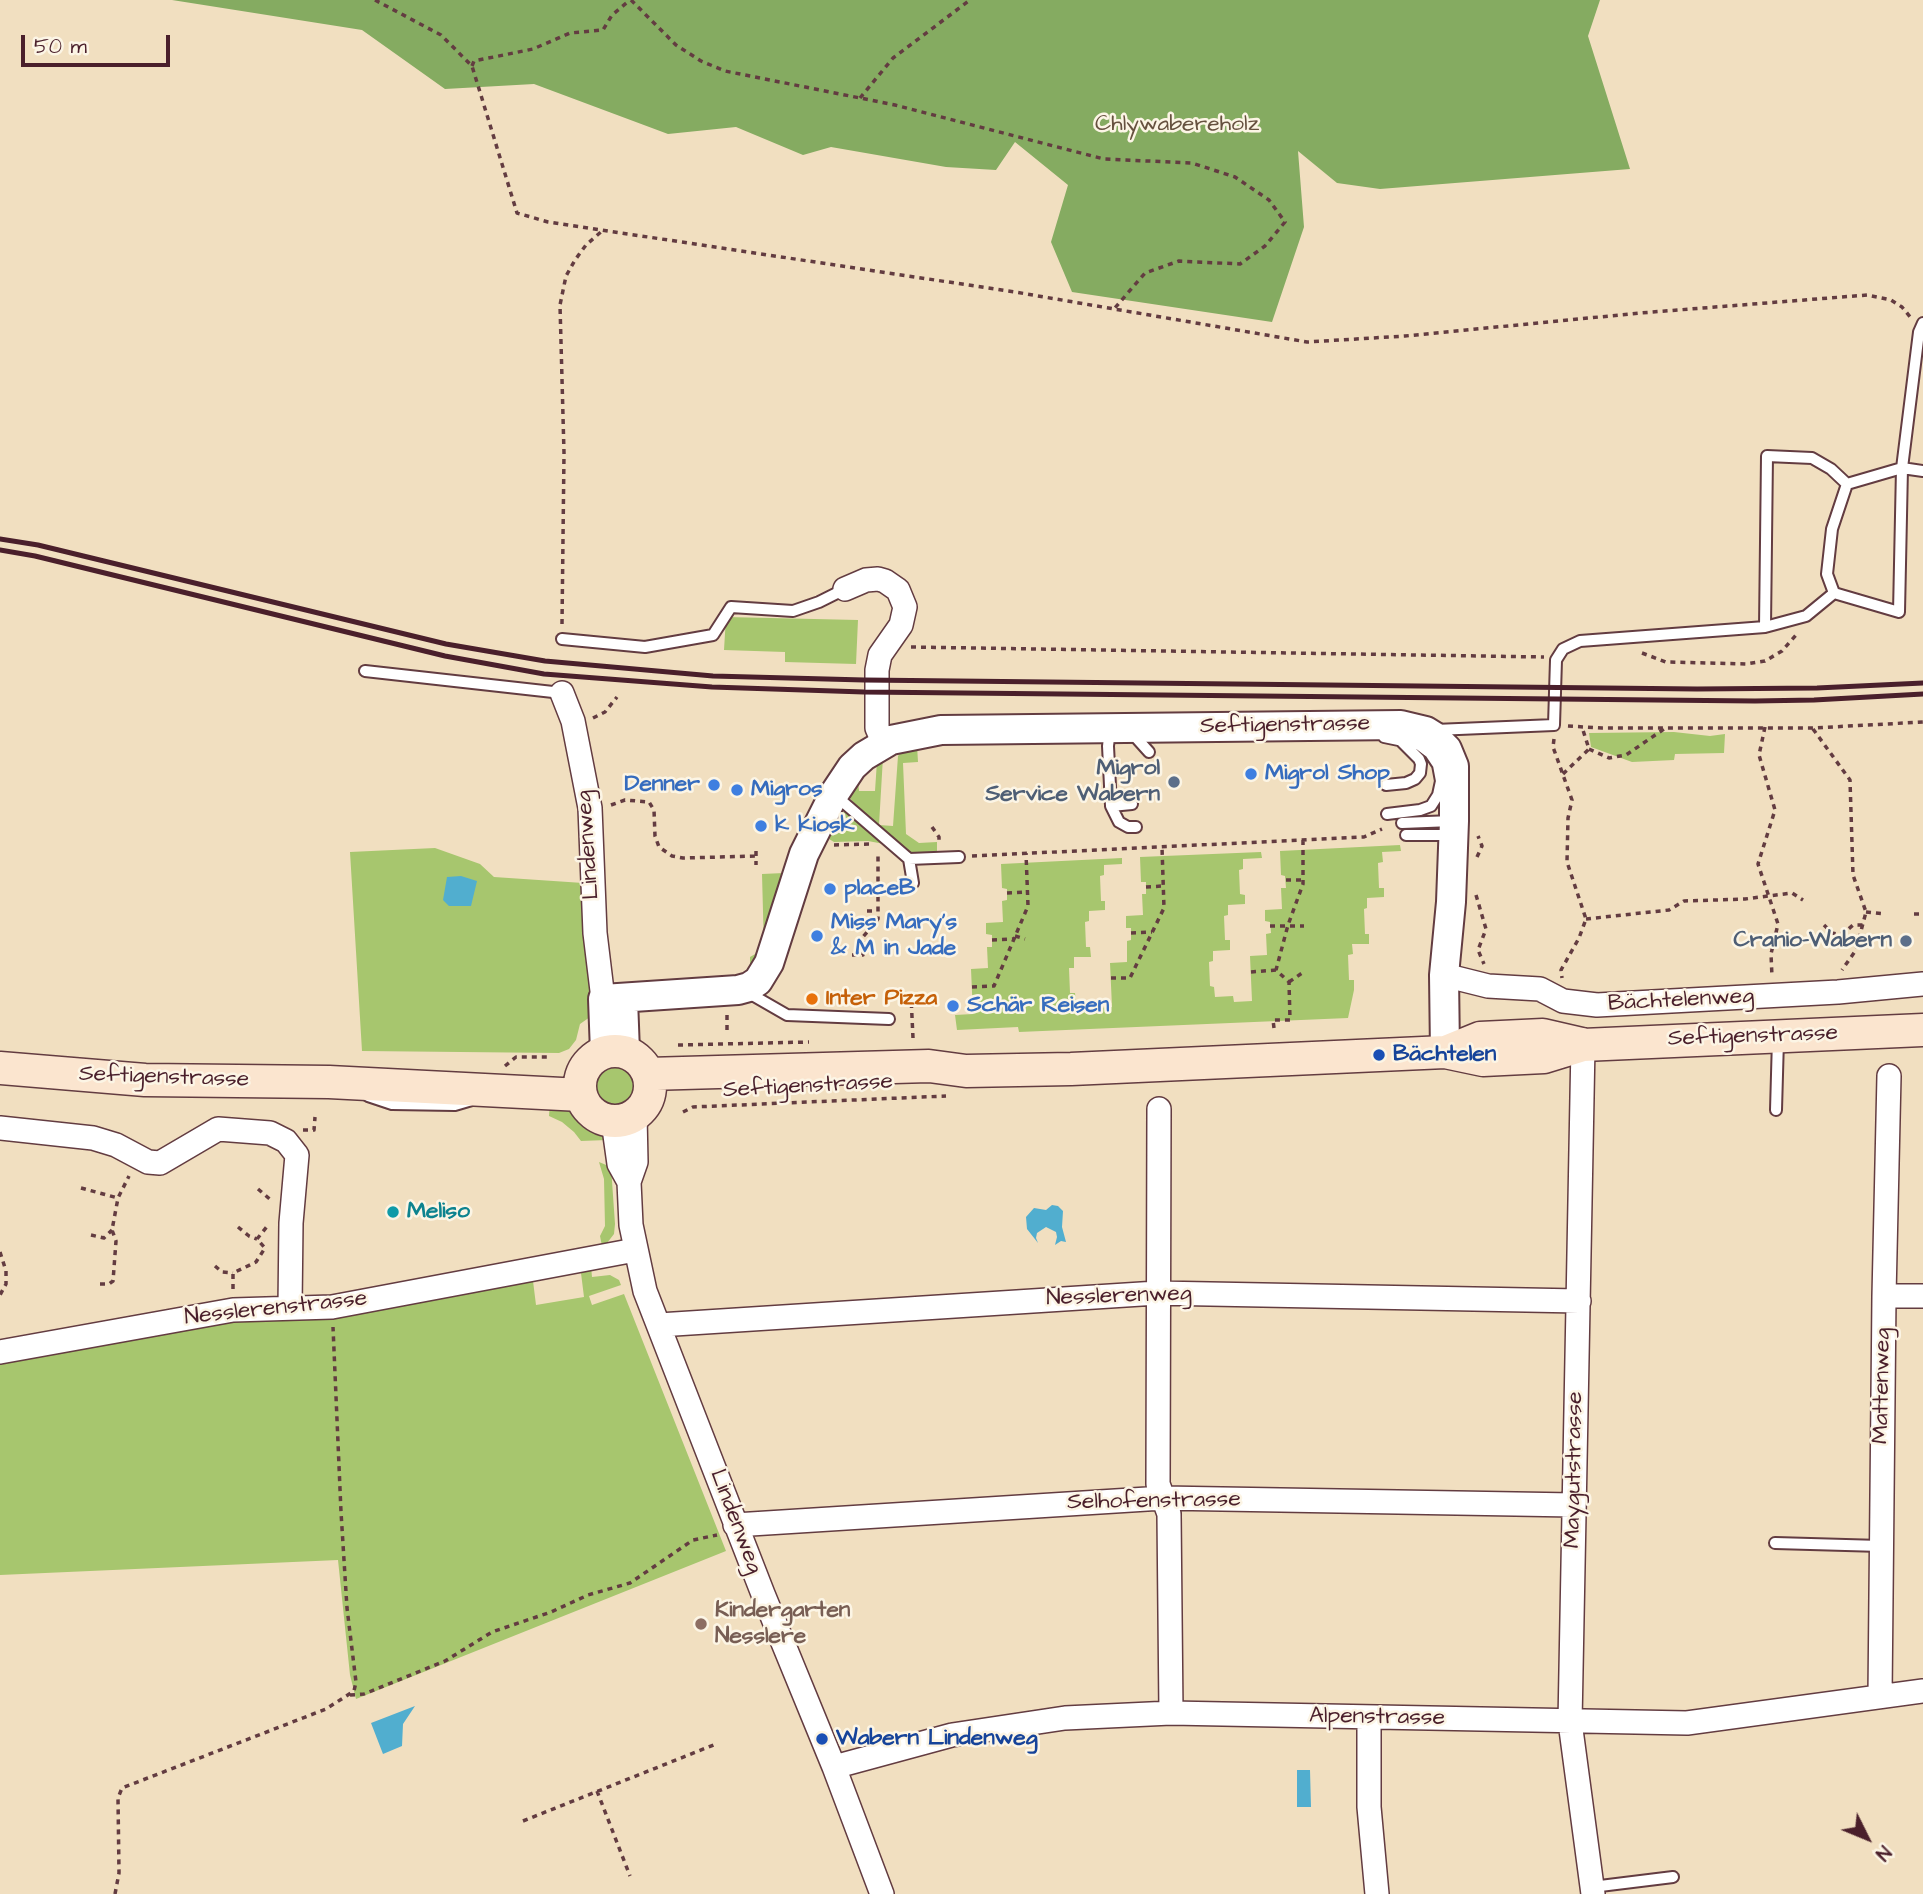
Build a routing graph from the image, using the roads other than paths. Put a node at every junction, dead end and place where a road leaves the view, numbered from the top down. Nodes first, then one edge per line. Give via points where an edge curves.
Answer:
1 (1921, 327) edge
2 (1902, 468) junction
3 (1923, 471) edge
4 (1847, 484) junction
5 (845, 589) joint
6 (1834, 593) junction
7 (1765, 627) junction
8 (562, 639) road end
9 (365, 671) dead end
10 (562, 693) joint
11 (1119, 728) junction
12 (1426, 731) junction
13 (1370, 737) dead end
14 (1399, 739) junction
15 (884, 744) junction
16 (1149, 752) dead end
17 (1386, 785) dead end
18 (834, 794) junction
19 (1132, 804) dead end
20 (1111, 806) junction
21 (1387, 814) dead end
22 (1402, 823) road end
23 (1136, 827) dead end
24 (1454, 828) junction
25 (1406, 835) dead end
26 (959, 857) road end
27 (909, 859) junction
28 (912, 883) dead end
29 (1444, 975) junction
30 (1923, 984) edge
31 (743, 989) junction
32 (613, 999) junction
33 (889, 1019) dead end
34 (1923, 1030) edge
35 (1779, 1037) junction
36 (1583, 1045) junction
37 (615, 1052) junction
38 (1445, 1052) junction
39 (0, 1068) edge
40 (1889, 1076) dead end
41 (329, 1082) junction
42 (581, 1085) junction
43 (636, 1101) junction
44 (1159, 1110) dead end
45 (1776, 1110) dead end
46 (0, 1128) edge
47 (635, 1250) junction
48 (1157, 1293) junction
49 (1884, 1296) junction
50 (1923, 1296) edge
51 (1579, 1301) junction
52 (290, 1307) junction
53 (659, 1325) junction
54 (0, 1352) edge
55 (1163, 1498) junction
56 (1574, 1505) junction
57 (738, 1531) junction
58 (1775, 1543) dead end
59 (1881, 1546) junction
60 (1923, 1691) edge
61 (1880, 1696) junction
62 (1171, 1713) junction
63 (1369, 1718) junction
64 (1570, 1722) junction
65 (834, 1767) junction
66 (1673, 1877) dead end
67 (1593, 1890) edge
68 (882, 1894) edge
69 (1377, 1894) edge

1 - 2 lane
2 - 3 lane
2 - 4 lane
2 - 6 lane via 1899,612
4 - 6 lane via 1832,529 1828,574
4 - 7 lane via 1812,458 1767,456
5 - 8 lane via 793,611 731,607 713,635 645,647
5 - 15 street via 866,580 885,581 898,590 905,607 901,625 880,655 877,670 877,727
6 - 7 lane via 1806,616
7 - 12 lane via 1580,641 1569,645 1556,660 1554,724
9 - 10 lane
10 - 32 street, Lindenweg via 573,721 590,816 595,933
11 - 12 street, Seftigenstrasse via 1301,732 1401,725
11 - 15 street, Seftigenstrasse via 942,730
11 - 16 lane
11 - 20 lane via 1108,746
12 - 24 street via 1447,749 1454,766
13 - 14 lane
14 - 17 lane via 1416,754 1422,768 1411,781
14 - 21 lane via 1430,753 1440,772 1440,790 1426,808
15 - 18 street, Seftigenstrasse via 864,755
18 - 27 lane
18 - 31 street, Seftigenstrasse via 804,854 766,971
19 - 20 lane
20 - 23 lane via 1119,822
22 - 24 lane
24 - 25 lane
24 - 29 street
26 - 27 lane
27 - 28 lane
29 - 30 street, Bächtelenweg via 1488,986 1540,989 1563,1001 1597,1005
29 - 38 street
31 - 32 street
31 - 33 lane via 787,1015
32 - 37 street, Lindenweg
34 - 35 main road, Seftigenstrasse
35 - 36 main road, Seftigenstrasse
35 - 45 lane
36 - 38 main road, Seftigenstrasse via 1544,1057 1483,1060
36 - 51 street, Maygutstrasse
37 - 42 main road via 586,1065
37 - 43 main road via 635,1057
38 - 43 main road, Seftigenstrasse via 1076,1069 966,1071 929,1066
39 - 41 main road, Seftigenstrasse via 145,1080
40 - 49 street, Mattenweg
41 - 42 main road, Seftigenstrasse via 501,1091
41 - 42 main road, Seftigenstrasse via 392,1070
42 - 43 main road via 593,1114
43 - 47 street, Lindenweg via 619,1164 629,1182
44 - 48 street
46 - 52 street via 93,1138 160,1163 218,1129 271,1133 286,1141 297,1155
47 - 52 street, Nesslerenstrasse via 332,1307
47 - 53 street, Lindenweg
48 - 51 street, Nesslerenweg
48 - 53 street, Nesslerenweg
48 - 55 street via 1158,1484
49 - 50 street
49 - 59 street, Mattenweg
51 - 56 street, Maygutstrasse
52 - 54 street, Nesslerenstrasse via 233,1310
53 - 57 street, Lindenweg
55 - 56 street, Selhofenstrasse
55 - 57 street, Selhofenstrasse
55 - 62 street via 1169,1514
56 - 64 street, Maygutstrasse
57 - 65 street, Lindenweg
58 - 59 lane
59 - 61 street, Mattenweg
60 - 61 street, Alpenstrasse
61 - 64 street, Alpenstrasse via 1687,1723
62 - 63 street, Alpenstrasse
62 - 65 street, Alpenstrasse via 1065,1718 952,1735
63 - 64 street, Alpenstrasse
63 - 69 street via 1369,1807
64 - 67 street, Maygutstrasse
65 - 68 street, Lindenweg
66 - 67 lane

